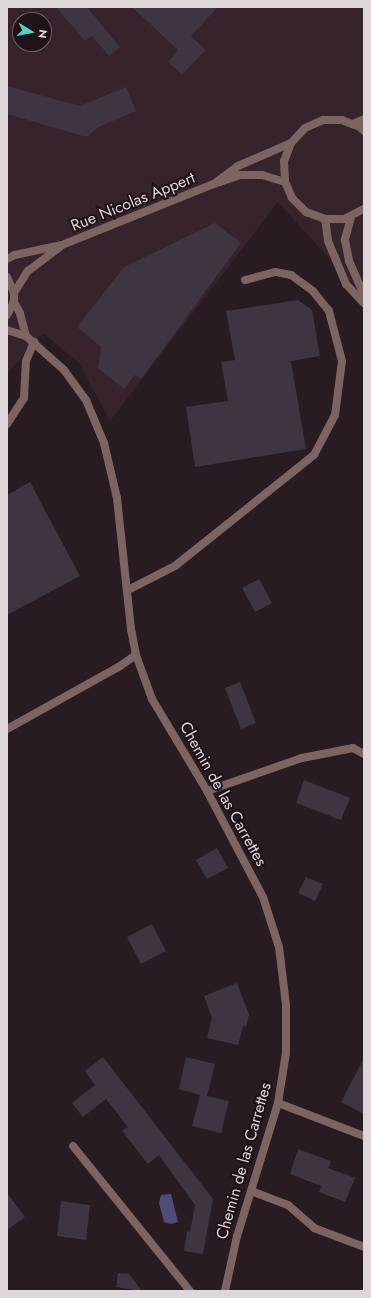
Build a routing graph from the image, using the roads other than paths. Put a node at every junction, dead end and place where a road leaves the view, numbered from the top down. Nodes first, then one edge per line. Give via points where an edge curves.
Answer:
1 (364, 119) edge
2 (353, 124) junction
3 (364, 130) edge
4 (291, 143) junction
5 (285, 182) junction
6 (214, 184) junction
7 (364, 209) edge
8 (351, 217) junction
9 (325, 219) junction
10 (62, 245) junction
11 (7, 259) edge
12 (7, 278) edge
13 (246, 280) dead end
14 (14, 293) junction
15 (364, 295) edge
16 (14, 302) junction
17 (364, 303) edge
18 (7, 315) edge
19 (7, 330) edge
20 (26, 336) junction
21 (34, 342) junction
22 (7, 424) edge
23 (128, 590) junction
24 (136, 655) junction
25 (7, 729) edge
26 (364, 754) edge
27 (207, 791) junction
28 (278, 1103) junction
29 (364, 1136) edge
30 (74, 1146) dead end
31 (251, 1191) junction
32 (364, 1247) edge
33 (190, 1291) edge
34 (225, 1291) edge

1 - 2 street
2 - 3 street
2 - 4 street via 342,120 323,120 305,128
4 - 5 street via 284,161
4 - 6 street, Rue Nicolas Appert via 238,166
5 - 6 street, Rue Nicolas Appert via 262,175 240,175
5 - 9 street via 292,198 306,212
6 - 10 street, Rue Nicolas Appert
7 - 8 street
8 - 9 street
8 - 15 street via 345,240 349,261
9 - 17 street via 328,242 346,284
10 - 11 street, Rue Nicolas Appert
10 - 14 street, Rue Nicolas Appert via 28,271
12 - 14 street
13 - 23 street via 275,272 291,275 313,291 329,311 342,361 335,415 314,455 175,566
14 - 16 street
16 - 18 street
16 - 20 street via 20,312
19 - 20 street, Chemin de las Carrettes
20 - 21 street, Chemin de las Carrettes
21 - 22 street via 26,361 24,398
21 - 23 street, Chemin de las Carrettes via 64,370 86,400 104,443 117,498
23 - 24 street, Chemin de las Carrettes
24 - 25 street
24 - 27 street, Chemin de las Carrettes via 152,699
26 - 27 street via 353,748 302,758
27 - 28 street, Chemin de las Carrettes via 263,897 279,947 286,1005 286,1053
28 - 29 street
28 - 31 street, Chemin de las Carrettes
30 - 33 street
31 - 32 street via 288,1205 314,1228
31 - 34 street, Chemin de las Carrettes via 237,1236

